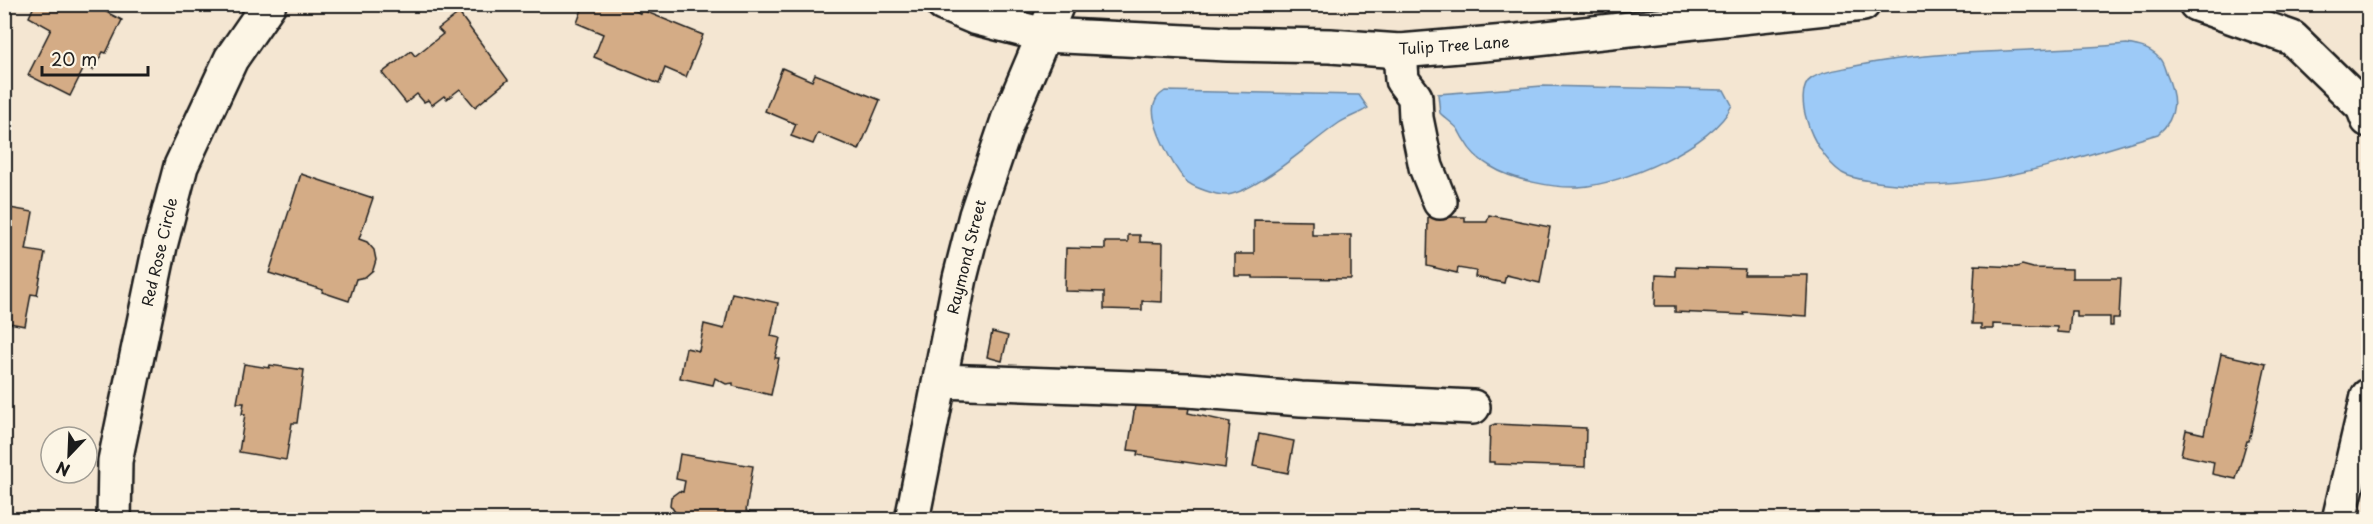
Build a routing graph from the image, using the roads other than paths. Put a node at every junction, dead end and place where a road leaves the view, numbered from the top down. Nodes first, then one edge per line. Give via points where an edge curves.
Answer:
1 (269, 4) edge
2 (943, 4) edge
3 (1057, 4) edge
4 (1863, 4) edge
5 (2196, 4) edge
6 (1044, 35) junction
7 (1400, 51) junction
8 (2368, 120) edge
9 (1440, 202) dead end
10 (940, 381) junction
11 (2368, 396) edge
12 (1473, 407) dead end
13 (114, 519) edge
14 (912, 519) edge
15 (2339, 519) edge

1 - 13 street, Red Rose Circle via 231,59 181,166 160,246 115,461
2 - 6 street via 974,17
3 - 6 street, Raymond Street
4 - 7 street, Tulip Tree Lane
5 - 8 street via 2292,38 2363,107
6 - 7 street, Tulip Tree Lane
6 - 10 street, Raymond Street via 1008,120 976,215
7 - 9 street via 1402,80 1415,97 1426,167
10 - 12 street via 1188,390
10 - 14 street, Raymond Street
11 - 15 street

